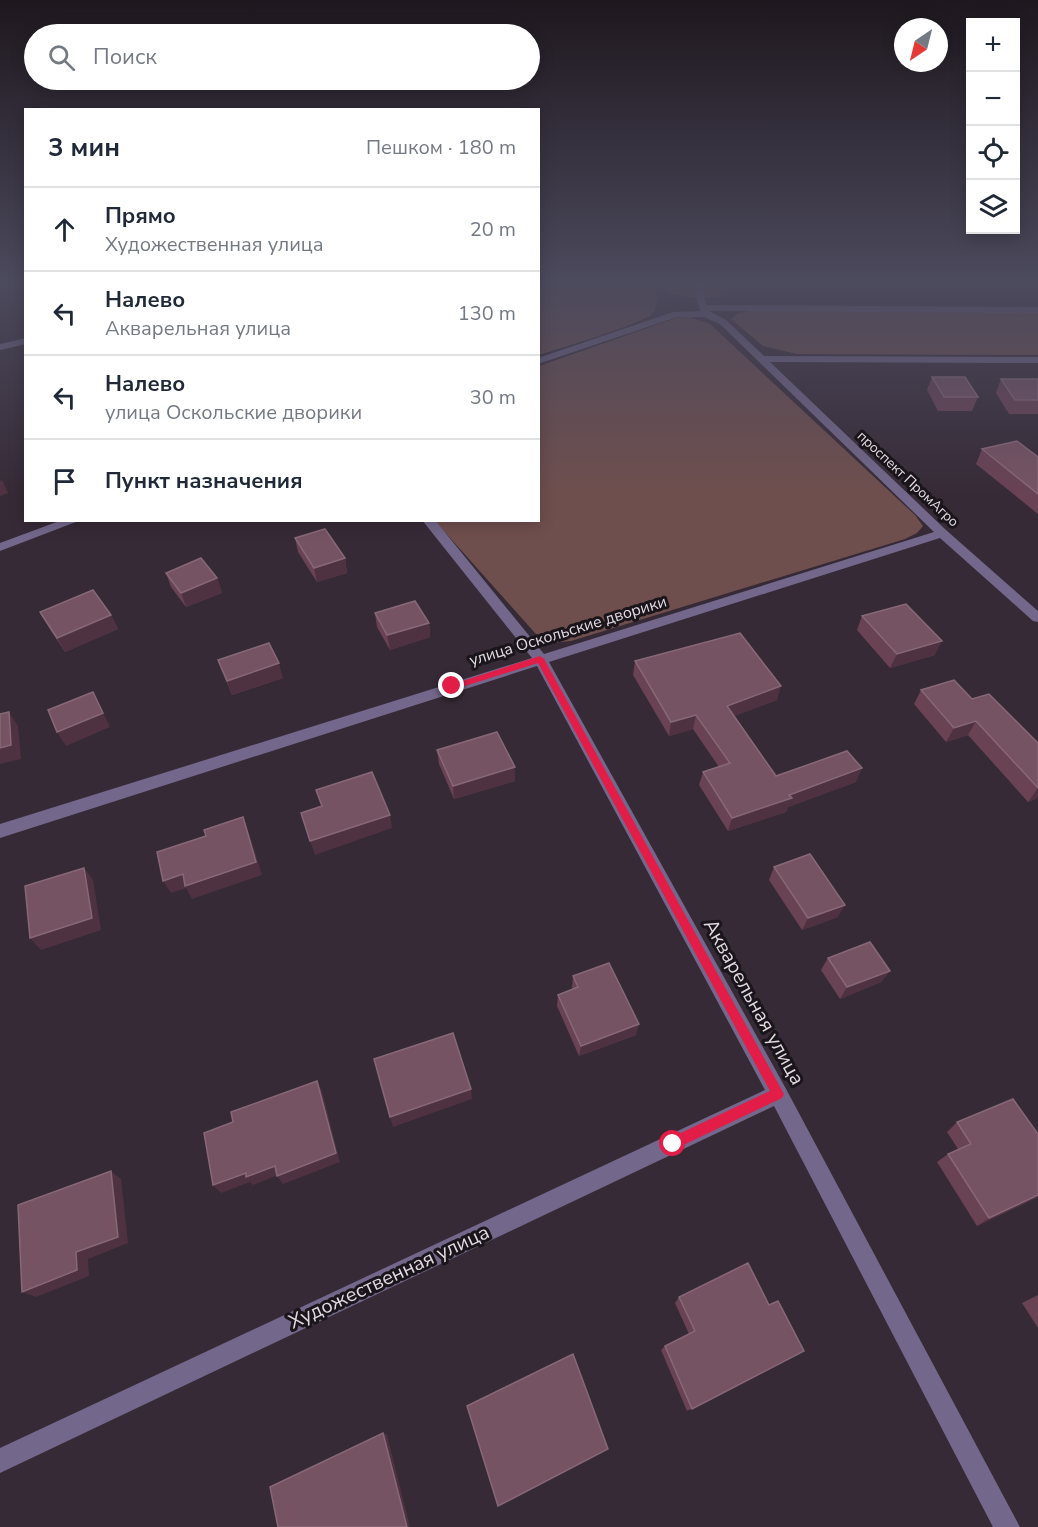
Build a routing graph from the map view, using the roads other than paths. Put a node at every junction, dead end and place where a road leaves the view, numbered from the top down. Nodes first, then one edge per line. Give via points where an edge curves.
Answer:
1 (564, 352) edge
2 (753, 352) edge
3 (760, 359) junction
4 (540, 360) edge
5 (1038, 360) edge
6 (69, 522) edge
7 (430, 522) edge
8 (942, 533) junction
9 (0, 547) edge
10 (1038, 618) edge
11 (540, 659) junction
12 (0, 831) edge
13 (778, 1094) junction
14 (0, 1461) edge
15 (1007, 1527) edge

1 - 4 street
2 - 3 street, проспект ПромАгро
3 - 5 street
3 - 8 street, проспект ПромАгро
6 - 9 street
7 - 11 street, Акварельная улица
8 - 10 street, проспект ПромАгро
8 - 11 street, улица Оскольские дворики
11 - 12 street, улица Оскольские дворики
11 - 13 street, Акварельная улица
13 - 14 street, Художественная улица
13 - 15 street, Акварельная улица

